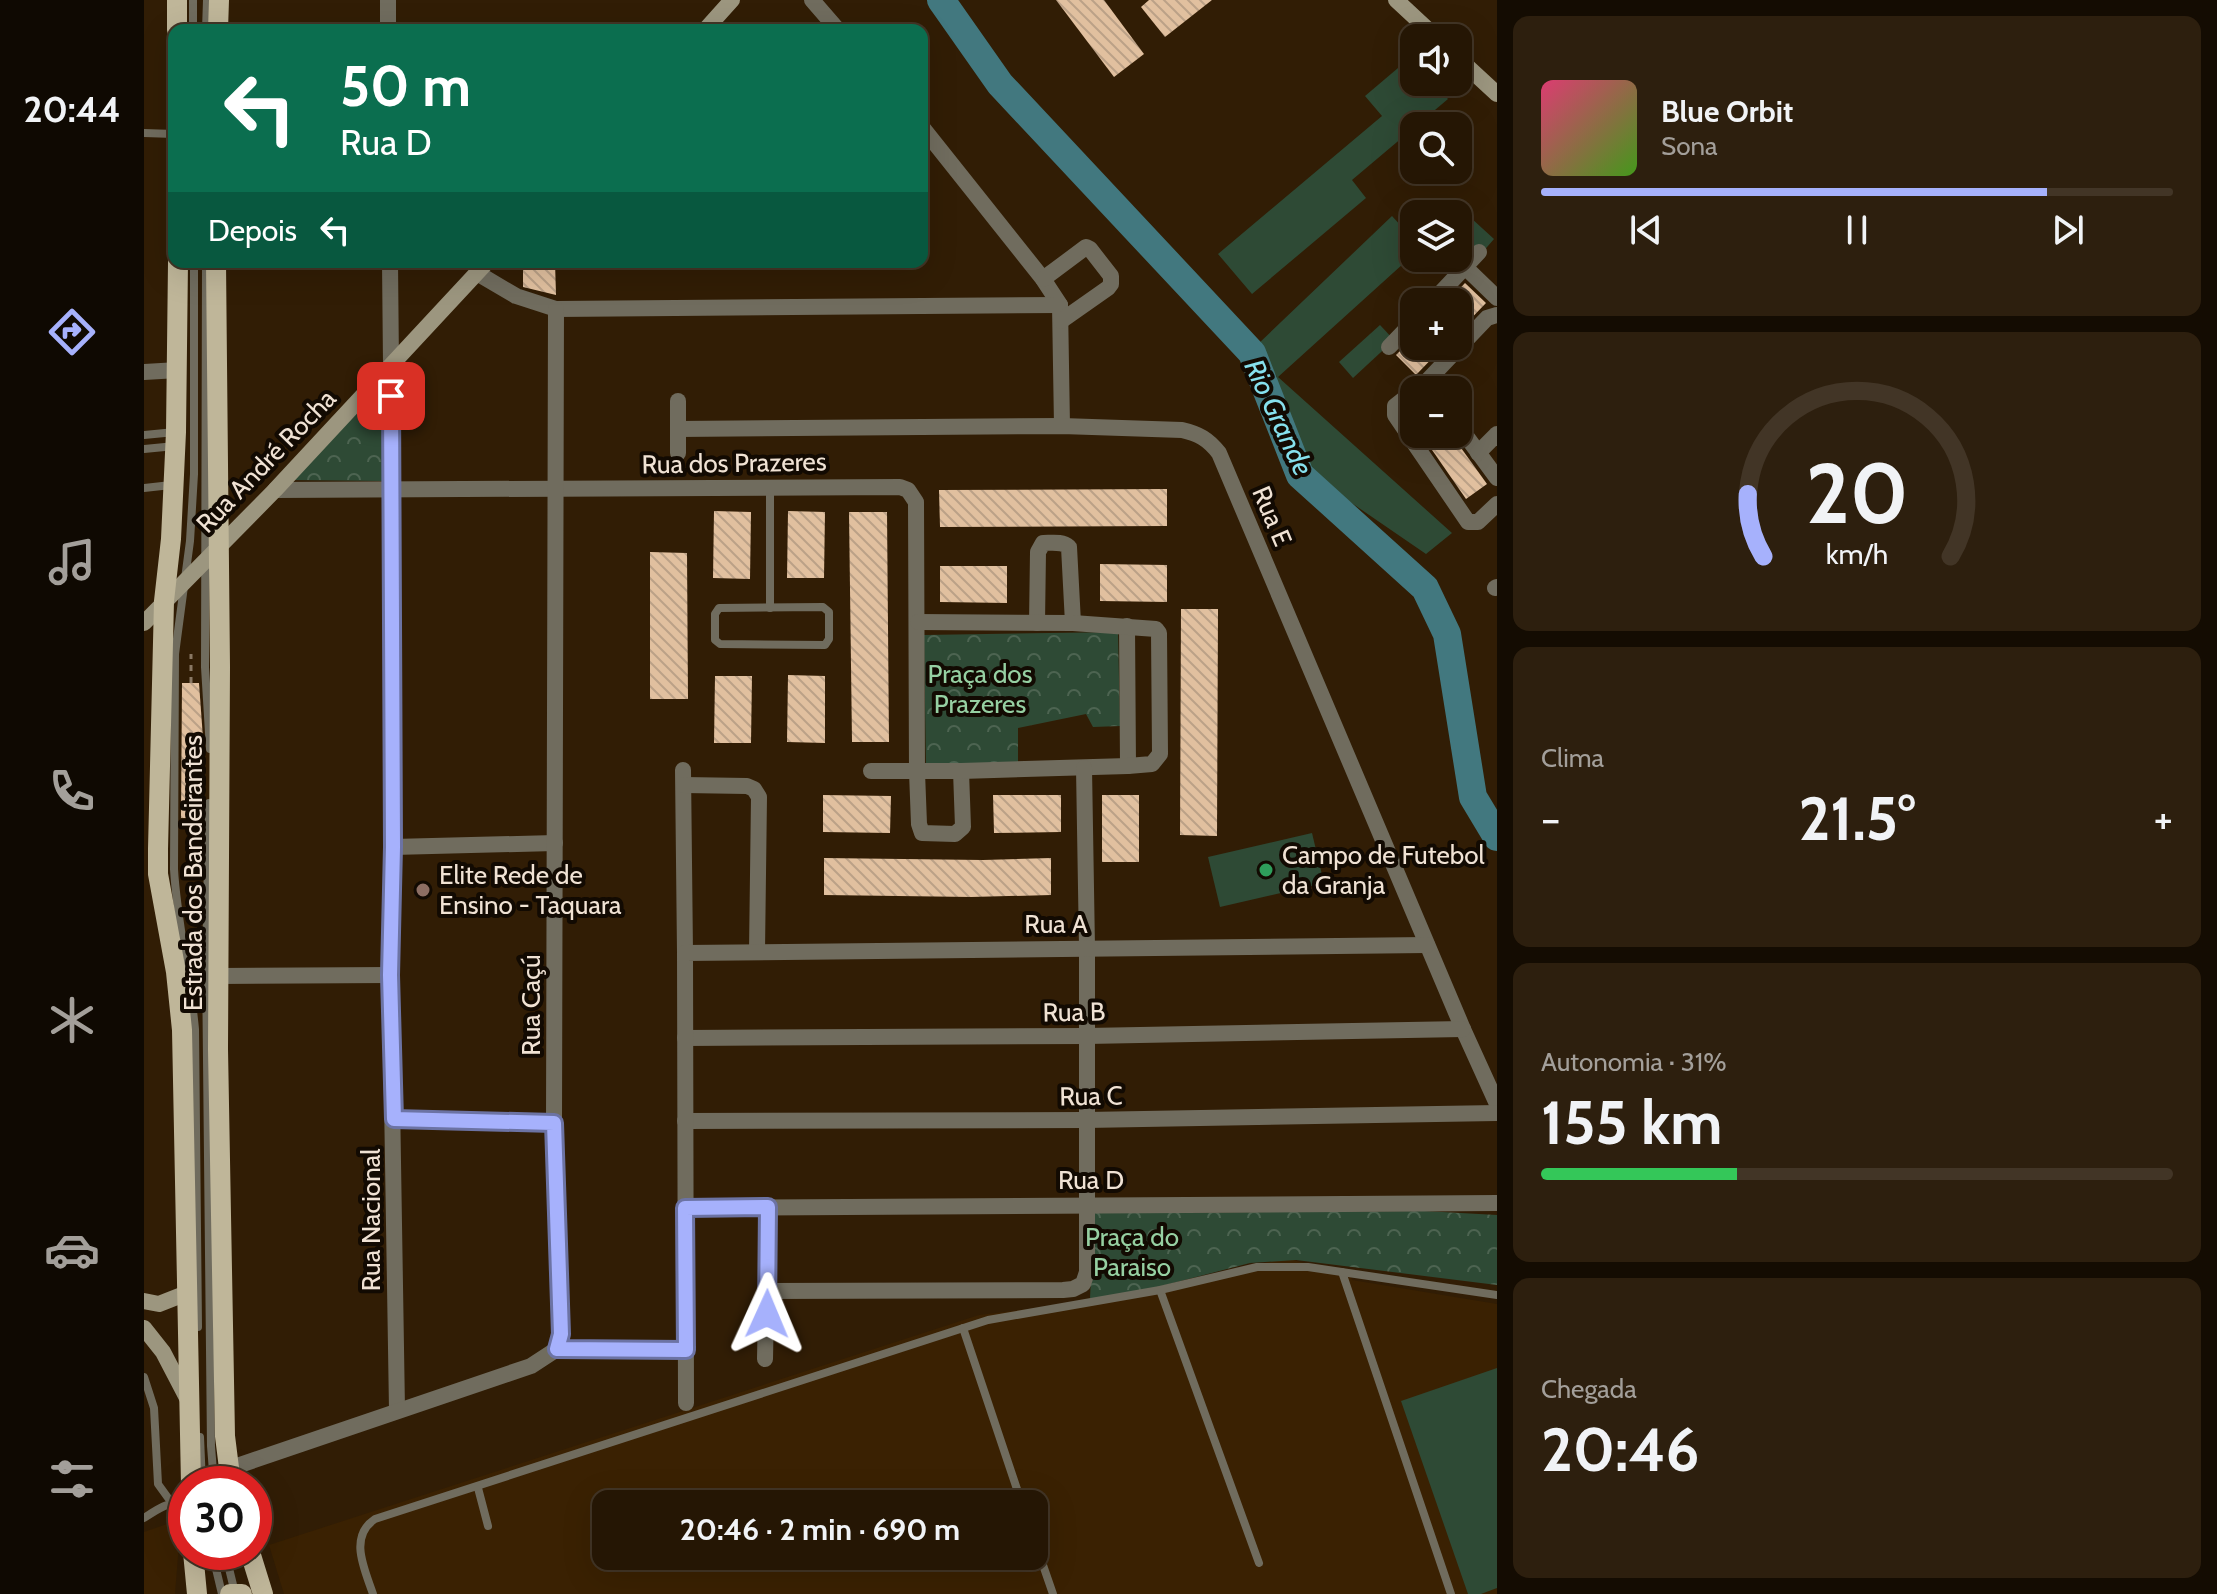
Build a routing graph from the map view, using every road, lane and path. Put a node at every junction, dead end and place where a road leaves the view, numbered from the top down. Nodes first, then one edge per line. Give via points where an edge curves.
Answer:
1 (177, 0) edge
2 (193, 0) edge
3 (207, 0) edge
4 (219, 0) edge
5 (388, 0) edge
6 (732, 0) edge
7 (812, 0) edge
8 (1396, 0) edge
9 (177, 24) edge
10 (193, 24) edge
11 (206, 24) edge
12 (218, 24) edge
13 (388, 24) edge
14 (710, 24) edge
15 (833, 24) edge
16 (1422, 24) edge
17 (1472, 71) edge
18 (1497, 94) edge
19 (144, 133) edge
20 (168, 134) edge
21 (928, 138) edge
22 (1479, 252) dead end
23 (1472, 260) edge
24 (178, 268) edge
25 (194, 268) edge
26 (206, 268) edge
27 (216, 268) edge
28 (390, 268) edge
29 (481, 268) edge
30 (483, 268) edge
31 (1460, 272) edge
32 (1470, 272) edge
33 (1497, 272) edge
34 (1043, 279) junction
35 (1445, 288) edge
36 (1491, 292) edge
37 (556, 309) junction
38 (1060, 313) junction
39 (1497, 315) edge
40 (1400, 336) edge
41 (1389, 347) dead end
42 (391, 365) junction
43 (178, 370) junction
44 (144, 372) edge
45 (1434, 376) edge
46 (678, 401) dead end
47 (1400, 403) edge
48 (1400, 422) edge
49 (1062, 426) junction
50 (678, 429) junction
51 (1497, 434) edge
52 (144, 438) edge
53 (176, 439) junction
54 (1472, 445) edge
55 (1418, 448) edge
56 (144, 449) edge
57 (678, 453) dead end
58 (1478, 453) junction
59 (1497, 478) edge
60 (174, 485) junction
61 (770, 487) junction
62 (144, 488) edge
63 (556, 489) junction
64 (275, 490) junction
65 (391, 491) junction
66 (1497, 504) edge
67 (212, 552) junction
68 (184, 580) junction
69 (164, 601) junction
70 (770, 608) junction
71 (918, 622) junction
72 (144, 623) edge
73 (1037, 623) junction
74 (1073, 623) junction
75 (1127, 626) junction
76 (191, 654) dead end
77 (153, 673) edge
78 (191, 683) dead end
79 (1128, 766) junction
80 (1084, 768) junction
81 (871, 771) dead end
82 (961, 771) junction
83 (917, 772) junction
84 (555, 843) junction
85 (393, 847) junction
86 (1427, 945) junction
87 (1087, 948) junction
88 (757, 951) junction
89 (685, 953) junction
90 (390, 975) junction
91 (218, 976) junction
92 (1463, 1029) junction
93 (1087, 1036) junction
94 (685, 1038) junction
95 (1497, 1104) edge
96 (1497, 1113) edge
97 (394, 1119) junction
98 (1086, 1120) junction
99 (685, 1121) junction
100 (554, 1123) junction
101 (1497, 1203) edge
102 (1085, 1204) junction
103 (768, 1207) junction
104 (685, 1208) junction
105 (1342, 1272) junction
106 (1160, 1290) junction
107 (768, 1291) junction
108 (187, 1293) junction
109 (1497, 1295) edge
110 (144, 1301) edge
111 (144, 1328) edge
112 (963, 1328) junction
113 (557, 1349) junction
114 (686, 1350) junction
115 (765, 1359) dead end
116 (144, 1377) edge
117 (189, 1402) junction
118 (686, 1403) dead end
119 (397, 1410) junction
120 (191, 1466) edge
121 (202, 1466) edge
122 (219, 1466) edge
123 (224, 1466) edge
124 (257, 1466) edge
125 (478, 1488) junction
126 (1017, 1490) edge
127 (168, 1498) edge
128 (168, 1504) edge
129 (144, 1518) edge
130 (488, 1526) dead end
131 (1259, 1563) dead end
132 (192, 1570) edge
133 (194, 1570) edge
134 (221, 1570) edge
135 (228, 1570) edge
136 (256, 1570) edge
137 (1045, 1570) edge
138 (188, 1594) edge
139 (197, 1594) edge
140 (233, 1594) edge
141 (263, 1594) edge
142 (373, 1594) edge
143 (1053, 1594) edge
144 (1451, 1594) edge

1 - 9 main road
2 - 10 lane
3 - 11 lane
4 - 12 main road
5 - 13 street
6 - 14 main road
7 - 15 street
8 - 16 main road
17 - 18 main road
19 - 20 lane
21 - 34 street
22 - 23 street
24 - 43 main road, Estrada dos Bandeirantes
25 - 68 lane via 194,474
26 - 67 lane
27 - 67 main road, Estrada dos Bandeirantes
28 - 42 street, Rua Nacional
29 - 42 main road, Rua André Rocha
30 - 37 street via 516,296
31 - 35 street
32 - 36 street
33 - 36 street
34 - 38 street
34 - 38 street via 1086,247 1111,276 1108,288
37 - 38 street
37 - 63 street, Rua Caçú
38 - 49 street
39 - 45 street via 1487,318
40 - 41 street
42 - 64 main road, Rua André Rocha
42 - 65 street, Rua Nacional
43 - 44 street
43 - 53 main road, Estrada dos Bandeirantes
46 - 50 street
47 - 48 street via 1395,406
49 - 50 street, Rua E
49 - 86 street, Rua E via 1182,430 1199,434 1219,453
50 - 57 street
51 - 58 street
52 - 53 lane
53 - 56 lane
53 - 60 main road, Estrada dos Bandeirantes
54 - 58 street
55 - 66 street via 1468,522 1478,522
58 - 59 street
60 - 62 lane
60 - 69 main road, Estrada dos Bandeirantes
61 - 63 street, Rua dos Prazeres
61 - 70 lane
61 - 71 street, Rua dos Prazeres via 908,490 916,502
63 - 65 street, Rua dos Prazeres
63 - 84 street, Rua Caçú
64 - 65 street, Rua dos Prazeres
64 - 67 main road, Rua André Rocha
65 - 85 street, Rua Nacional
67 - 68 main road, Rua André Rocha
67 - 91 main road, Estrada dos Bandeirantes
67 - 122 lane via 205,667 210,752 206,963 211,1446
68 - 69 main road, Rua André Rocha
68 - 121 lane via 175,654 174,869 195,1029
69 - 72 main road, Rua André Rocha
69 - 77 main road, Estrada dos Bandeirantes
70 - 70 lane via 827,609 828,642 715,640 719,608
71 - 73 street
71 - 83 street, Rua dos Prazeres
73 - 74 street
73 - 74 street via 1038,552 1043,543 1069,547
74 - 75 street
75 - 79 street
75 - 79 street via 1159,633 1160,754 1152,764
76 - 78 path
77 - 108 main road, Estrada dos Bandeirantes via 158,874 182,1030
79 - 80 street
80 - 82 street
80 - 87 street
81 - 83 street
82 - 83 street
82 - 83 street, Rua dos Prazeres via 963,827 955,834 919,829
84 - 85 street
84 - 100 street, Rua Caçú
85 - 90 street, Rua Nacional
86 - 87 street, Rua A
86 - 92 street, Rua E
87 - 88 street, Rua A
87 - 93 street
88 - 89 street, Rua A
88 - 89 street via 759,797 747,786 683,777
89 - 94 street
90 - 91 street
90 - 97 street, Rua Nacional
91 - 123 main road, Estrada dos Bandeirantes
92 - 93 street, Rua B
92 - 95 street, Rua E
93 - 94 street, Rua B
93 - 98 street
94 - 99 street
96 - 98 street, Rua C
97 - 100 street
97 - 119 street, Rua Nacional
98 - 99 street, Rua C
98 - 102 street
99 - 104 street
100 - 113 street, Rua Caçú via 561,1334
101 - 102 street, Rua D
102 - 103 street, Rua D
102 - 107 street via 1087,1272 1083,1284 1073,1289
103 - 104 street, Rua D
103 - 107 street
104 - 114 street
105 - 106 lane via 1257,1267
105 - 109 lane
105 - 144 lane
106 - 112 lane via 1007,1315
106 - 131 lane
107 - 115 street
108 - 110 main road via 159,1304
108 - 117 main road, Estrada dos Bandeirantes
111 - 117 main road
112 - 125 lane
112 - 126 lane
113 - 114 street
113 - 119 street via 531,1366
114 - 118 street
116 - 127 lane via 154,1408 158,1484
117 - 120 main road, Estrada dos Bandeirantes
119 - 124 street
125 - 130 lane
125 - 142 lane via 368,1524 359,1545
128 - 129 lane
132 - 138 main road
133 - 139 main road
134 - 140 lane
135 - 140 lane
136 - 141 main road
137 - 143 lane

